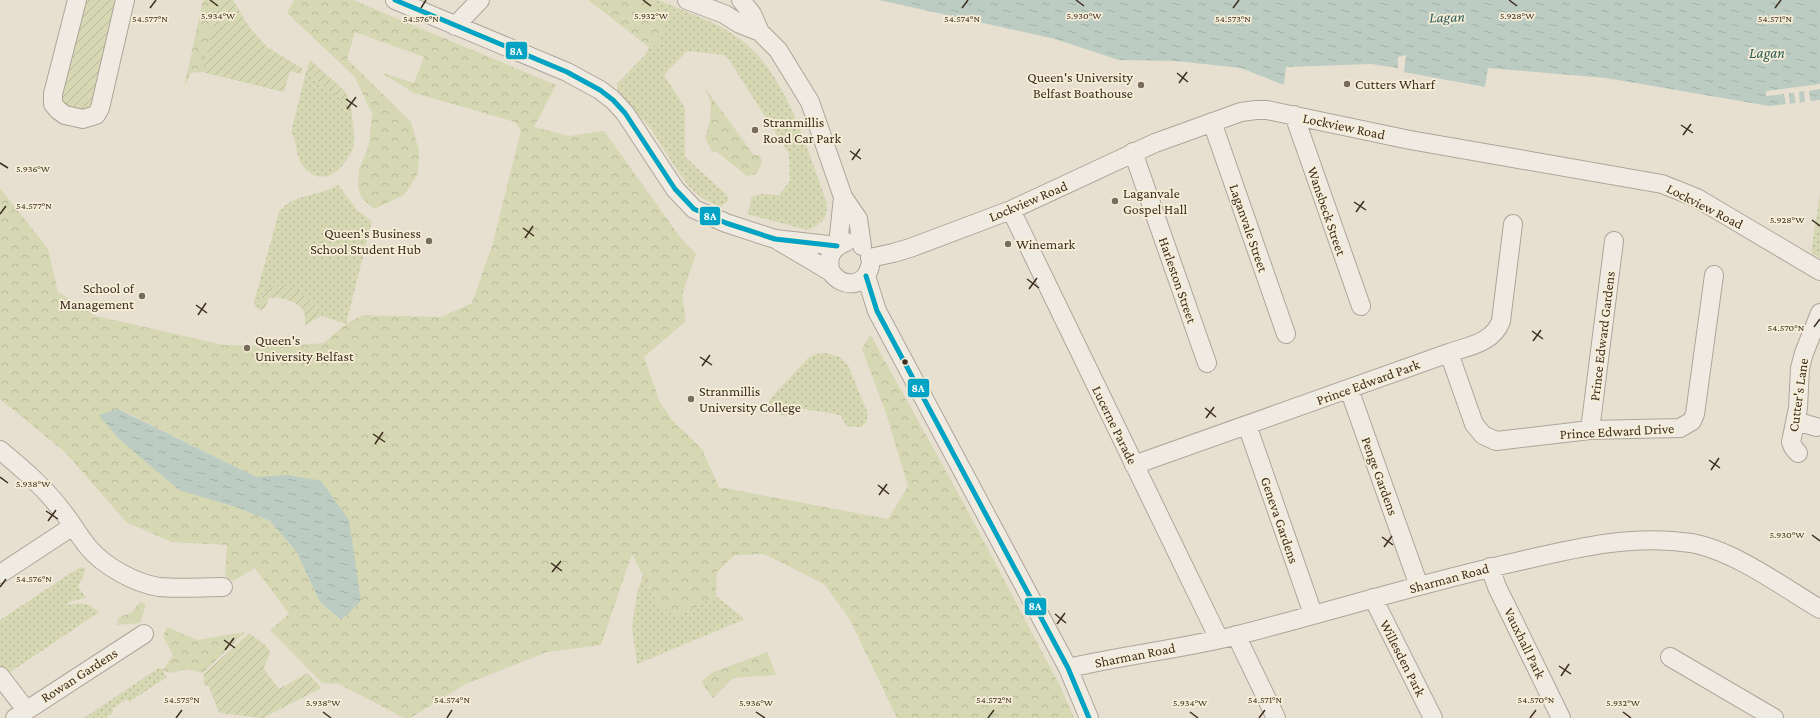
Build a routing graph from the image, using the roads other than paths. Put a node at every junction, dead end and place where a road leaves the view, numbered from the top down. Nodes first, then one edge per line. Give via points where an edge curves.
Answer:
1 (77, 0) edge
2 (125, 0) edge
3 (395, 0) edge
4 (480, 0) edge
5 (687, 0) edge
6 (741, 0) edge
7 (455, 26) junction
8 (760, 32) junction
9 (1294, 115) junction
10 (1212, 122) junction
11 (1133, 152) junction
12 (843, 197) junction
13 (1011, 210) junction
14 (1513, 224) dead end
15 (775, 239) junction
16 (1614, 241) dead end
17 (838, 245) junction
18 (866, 252) junction
19 (1820, 271) edge
20 (831, 272) junction
21 (1714, 275) dead end
22 (858, 280) junction
23 (1361, 306) dead end
24 (1820, 313) edge
25 (1286, 334) dead end
26 (1449, 353) junction
27 (1207, 363) dead end
28 (1349, 389) junction
29 (1796, 420) junction
30 (1247, 425) junction
31 (1816, 427) dead end
32 (1590, 430) junction
33 (0, 450) edge
34 (1798, 453) dead end
35 (1134, 465) junction
36 (73, 526) junction
37 (1490, 567) junction
38 (0, 574) edge
39 (1419, 586) junction
40 (223, 587) dead end
41 (1373, 598) junction
42 (1820, 609) edge
43 (1313, 614) junction
44 (144, 634) dead end
45 (1228, 637) junction
46 (1670, 657) dead end
47 (1068, 668) junction
48 (0, 676) edge
49 (20, 714) edge
50 (1089, 718) edge
51 (1276, 718) edge
52 (1433, 718) edge
53 (1562, 718) edge
54 (1774, 718) edge

1 - 2 street via 53,94 53,104 65,115 83,120 96,115 100,108
3 - 7 street
4 - 7 street
5 - 8 street via 724,14
6 - 8 street via 752,14
7 - 15 street via 584,80 600,90 625,113 675,189 694,209 726,223
8 - 12 street via 778,50 807,96
9 - 10 street, Lockview Road via 1256,110 1241,112
9 - 19 street, Lockview Road via 1410,140 1662,184 1697,198
9 - 23 street, Wansbeck Street
10 - 11 street, Lockview Road
10 - 25 street, Laganvale Street
11 - 13 street, Lockview Road
11 - 27 street, Harleston Street
12 - 17 street
12 - 18 street via 858,219
13 - 18 street, Lockview Road via 904,249
13 - 35 street, Lucerne Parade
14 - 26 street, Prince Edward Park via 1498,330 1491,337
15 - 17 street
15 - 20 street
16 - 32 street, Prince Edward Gardens
17 - 18 street via 852,242
17 - 20 street via 829,258
18 - 22 street via 870,264
20 - 22 street via 840,281
21 - 32 street, Prince Edward Drive via 1697,404 1692,422 1680,428
22 - 47 street
24 - 29 street, Cutter's Lane via 1800,368
26 - 28 street, Prince Edward Park
26 - 32 street, Prince Edward Drive via 1474,424 1489,438 1496,441
28 - 30 street, Prince Edward Park
28 - 39 street, Penge Gardens
29 - 31 street
29 - 34 street, Cutter's Lane via 1791,442
30 - 35 street, Prince Edward Park
30 - 43 street, Geneva Gardens
33 - 36 street via 34,478
35 - 45 street, Lucerne Parade
36 - 38 street
36 - 40 street via 99,558 141,582 159,587
37 - 39 street, Sharman Road
37 - 42 street, Sharman Road via 1592,545 1663,540 1690,543 1711,547 1730,556
37 - 53 street, Vauxhall Park via 1497,587
39 - 41 street, Sharman Road
41 - 43 street, Sharman Road
41 - 52 street, Willesden Park
43 - 45 street, Sharman Road
44 - 49 street, Rowan Gardens
45 - 47 street, Sharman Road
45 - 51 street, Lucerne Parade
46 - 54 street
47 - 50 street
48 - 49 street

